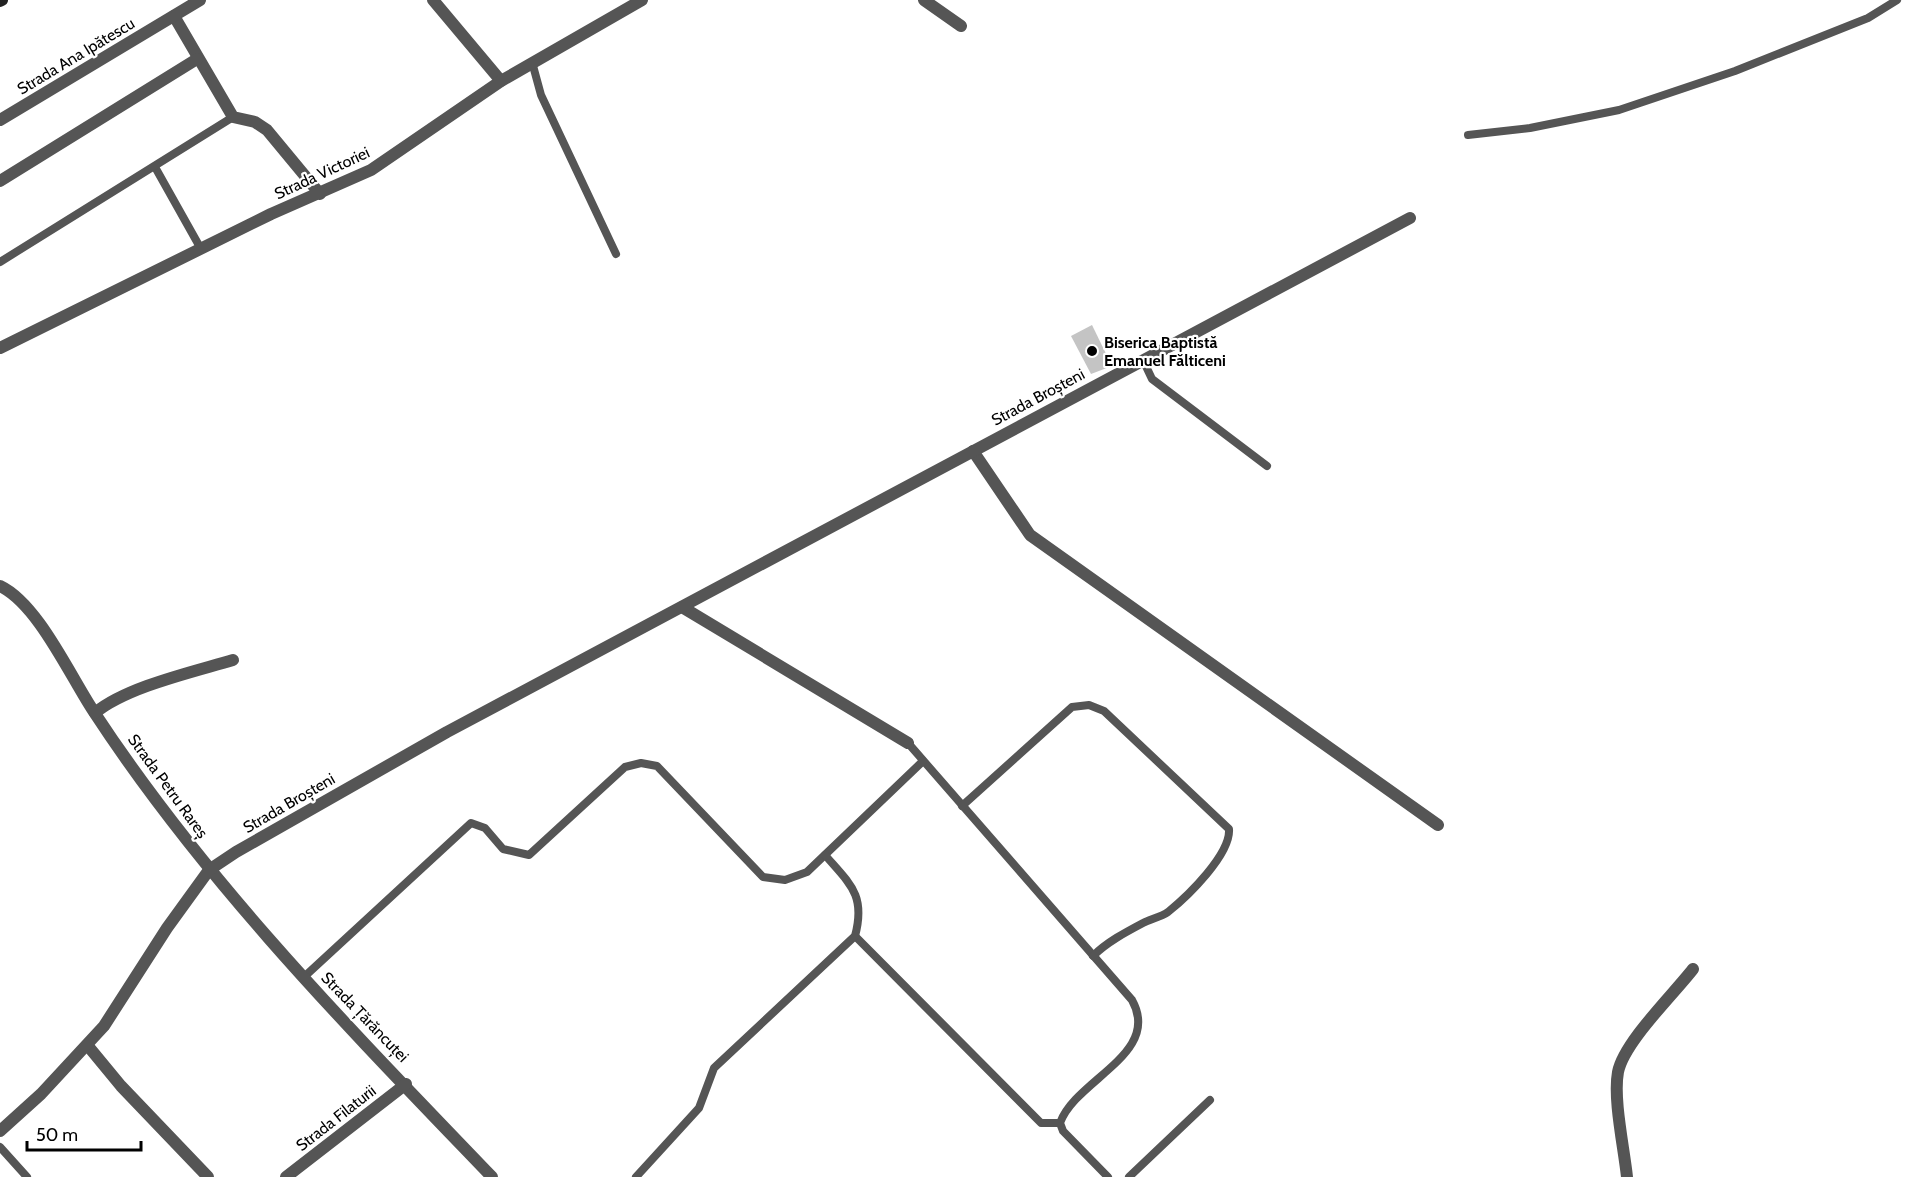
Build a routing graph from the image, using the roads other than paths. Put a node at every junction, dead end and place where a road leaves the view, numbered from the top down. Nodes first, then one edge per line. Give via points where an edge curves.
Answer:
1 (200, 0) edge
2 (433, 0) edge
3 (642, 0) edge
4 (924, 0) edge
5 (1897, 0) edge
6 (174, 16) junction
7 (961, 26) dead end
8 (197, 59) junction
9 (532, 62) junction
10 (501, 81) junction
11 (232, 117) junction
12 (0, 120) edge
13 (1468, 135) dead end
14 (155, 167) junction
15 (0, 181) edge
16 (320, 194) junction
17 (1410, 218) dead end
18 (201, 249) junction
19 (616, 254) dead end
20 (0, 262) edge
21 (0, 348) edge
22 (1143, 360) junction
23 (973, 451) junction
24 (1267, 466) dead end
25 (0, 586) edge
26 (682, 607) junction
27 (232, 660) dead end
28 (95, 713) junction
29 (908, 743) joint
30 (923, 761) junction
31 (962, 806) junction
32 (1438, 825) dead end
33 (825, 855) junction
34 (213, 874) junction
35 (855, 936) junction
36 (1093, 956) junction
37 (1693, 969) dead end
38 (304, 977) junction
39 (88, 1046) junction
40 (406, 1084) junction
41 (1210, 1100) dead end
42 (1060, 1123) junction
43 (0, 1131) edge
44 (0, 1147) edge
45 (27, 1177) edge
46 (208, 1177) edge
47 (286, 1177) edge
48 (492, 1177) edge
49 (636, 1177) edge
50 (1108, 1177) edge
51 (1129, 1177) edge
52 (1628, 1177) edge

1 - 6 street, Strada Ana Ipătescu
2 - 10 street
3 - 9 street, Strada Victoriei
4 - 7 street
5 - 13 lane via 1868,18 1619,110 1530,128
6 - 8 street
6 - 12 street, Strada Ana Ipătescu
8 - 11 street
8 - 15 street
9 - 10 street, Strada Victoriei
9 - 19 lane via 541,95
10 - 16 street, Strada Victoriei via 381,164
11 - 14 lane
11 - 16 street via 255,122 267,130
14 - 18 lane
14 - 20 lane
16 - 18 street, Strada Victoriei
17 - 22 street, Strada Broșteni
18 - 21 street, Strada Victoriei
22 - 23 street, Strada Broșteni
22 - 24 lane via 1152,379
23 - 26 street, Strada Broșteni
23 - 32 street via 1030,535
25 - 28 street, Strada Petru Rareș via 22,600
26 - 29 street
26 - 34 street, Strada Broșteni via 447,732 236,852
27 - 28 street via 125,696
28 - 34 street, Strada Petru Rareș
29 - 30 lane
30 - 31 lane
30 - 33 lane
31 - 36 lane
31 - 36 lane via 1072,707 1089,705 1104,711 1229,829 1230,839 1224,850 1167,913 1144,922
33 - 35 lane via 856,891 860,916
33 - 38 lane via 807,872 785,880 763,877 657,766 641,762 625,767 529,855 503,849 485,828 471,823
34 - 38 street, Strada Țărăncuței
34 - 39 street, Strada Broșteni
35 - 42 lane via 1041,1123
35 - 49 lane via 714,1068 699,1108
36 - 42 lane via 1132,1000 1137,1010 1138,1034 1129,1048 1071,1104
37 - 52 street via 1634,1040 1618,1072
38 - 40 street, Strada Țărăncuței
39 - 43 street, Strada Broșteni
39 - 46 street
40 - 47 street, Strada Filaturii
40 - 48 street, Strada Țărăncuței
41 - 51 lane
42 - 50 lane via 1063,1131
44 - 45 lane

